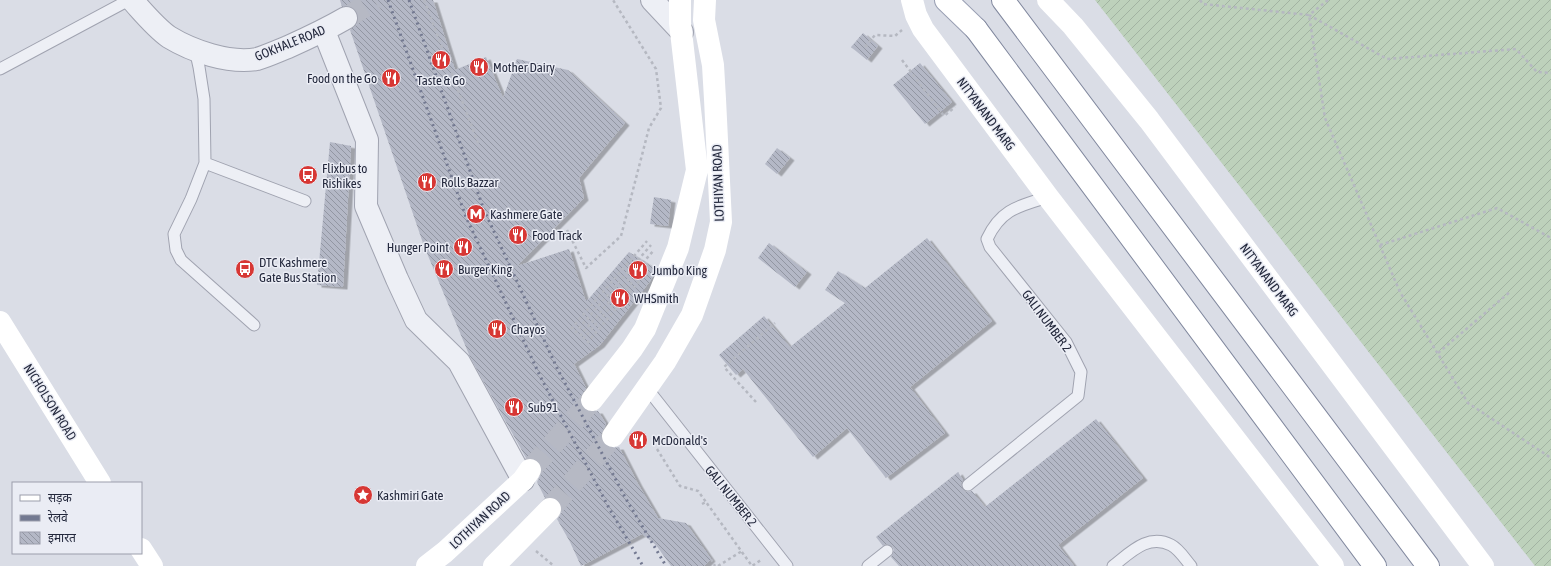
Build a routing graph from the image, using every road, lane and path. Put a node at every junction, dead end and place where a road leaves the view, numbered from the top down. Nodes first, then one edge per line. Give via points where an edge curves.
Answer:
1 (131, 0) edge
2 (424, 0) edge
3 (613, 0) edge
4 (652, 0) edge
5 (680, 0) edge
6 (705, 0) edge
7 (946, 0) edge
8 (1003, 0) edge
9 (1048, 0) edge
10 (1200, 0) edge
11 (1328, 0) edge
12 (914, 7) edge
13 (1309, 15) junction
14 (346, 18) tunnel mouth
15 (324, 31) junction
16 (682, 32) junction
17 (865, 47) dead end
18 (194, 49) junction
19 (902, 60) dead end
20 (0, 69) edge
21 (1551, 73) edge
22 (971, 94) junction
23 (478, 143) dead end
24 (205, 162) junction
25 (1048, 197) junction
26 (305, 201) dead end
27 (567, 230) dead end
28 (1551, 238) edge
29 (647, 241) dead end
30 (650, 245) dead end
31 (1380, 245) junction
32 (655, 248) dead end
33 (649, 263) dead end
34 (647, 272) dead end
35 (1511, 290) dead end
36 (0, 322) edge
37 (775, 323) dead end
38 (254, 325) dead end
39 (571, 329) dead end
40 (575, 332) dead end
41 (580, 336) dead end
42 (583, 339) dead end
43 (587, 343) dead end
44 (1438, 353) junction
45 (646, 387) junction
46 (592, 400) tunnel mouth
47 (756, 402) dead end
48 (613, 436) tunnel mouth
49 (656, 449) dead end
50 (1551, 458) edge
51 (526, 475) joint
52 (99, 482) edge
53 (968, 485) dead end
54 (706, 502) junction
55 (702, 504) dead end
56 (550, 508) tunnel mouth
57 (142, 551) edge
58 (742, 551) junction
59 (887, 551) dead end
60 (711, 559) dead end
61 (761, 560) dead end
62 (152, 566) edge
63 (427, 566) edge
64 (494, 566) edge
65 (716, 566) edge
66 (787, 566) edge
67 (868, 566) edge
68 (1113, 566) edge
69 (1191, 566) edge
70 (1333, 566) edge
71 (1375, 566) edge
72 (1428, 566) edge
73 (1483, 566) edge

1 - 18 street, GOKHALE ROAD via 169,36
1 - 20 lane
2 - 23 path
3 - 27 path via 656,69 661,108 649,128 621,236 586,268
4 - 16 street
5 - 16 main road, LOTHIYAN ROAD
6 - 45 main road, LOTHIYAN ROAD via 704,20 713,65 721,222 715,250 692,314 672,351
7 - 71 main road via 976,30
8 - 72 main road
9 - 73 main road, NITYANAND MARG via 1074,26 1149,120
10 - 13 path via 1203,4
11 - 13 path
12 - 17 path via 896,36 875,35
12 - 22 main road, NITYANAND MARG via 923,29
13 - 21 path via 1387,59 1516,49 1537,72
13 - 31 path via 1325,118
14 - 15 street, GOKHALE ROAD
15 - 18 street, GOKHALE ROAD via 257,59 227,59
15 - 51 street via 367,140 366,206 397,279 416,320 459,362
16 - 46 main road, LOTHIYAN ROAD via 697,170 678,248 645,329
18 - 24 lane via 200,67 204,99
19 - 22 path via 944,116
22 - 25 main road, NITYANAND MARG
24 - 26 lane
24 - 38 lane via 174,234 176,250 181,260
25 - 53 lane, GALI NUMBER 2 via 1008,211 987,239 990,247 1066,342 1081,372 1078,396
25 - 70 main road, NITYANAND MARG
28 - 31 path via 1497,208
29 - 39 path
30 - 40 path
31 - 44 path via 1400,292
32 - 41 path
33 - 42 path
34 - 43 path
35 - 44 path
36 - 52 main road, NICHOLSON ROAD
37 - 47 path via 724,367
44 - 50 path via 1468,403
45 - 48 main road, LOTHIYAN ROAD
45 - 66 lane, GALI NUMBER 2
49 - 54 path via 680,486 698,490
51 - 63 main road, LOTHIYAN ROAD
54 - 55 path
54 - 58 path
56 - 64 main road
57 - 62 main road
58 - 61 path via 752,566
58 - 65 path
59 - 67 lane
60 - 65 path
68 - 69 lane via 1140,545 1150,542 1171,545

